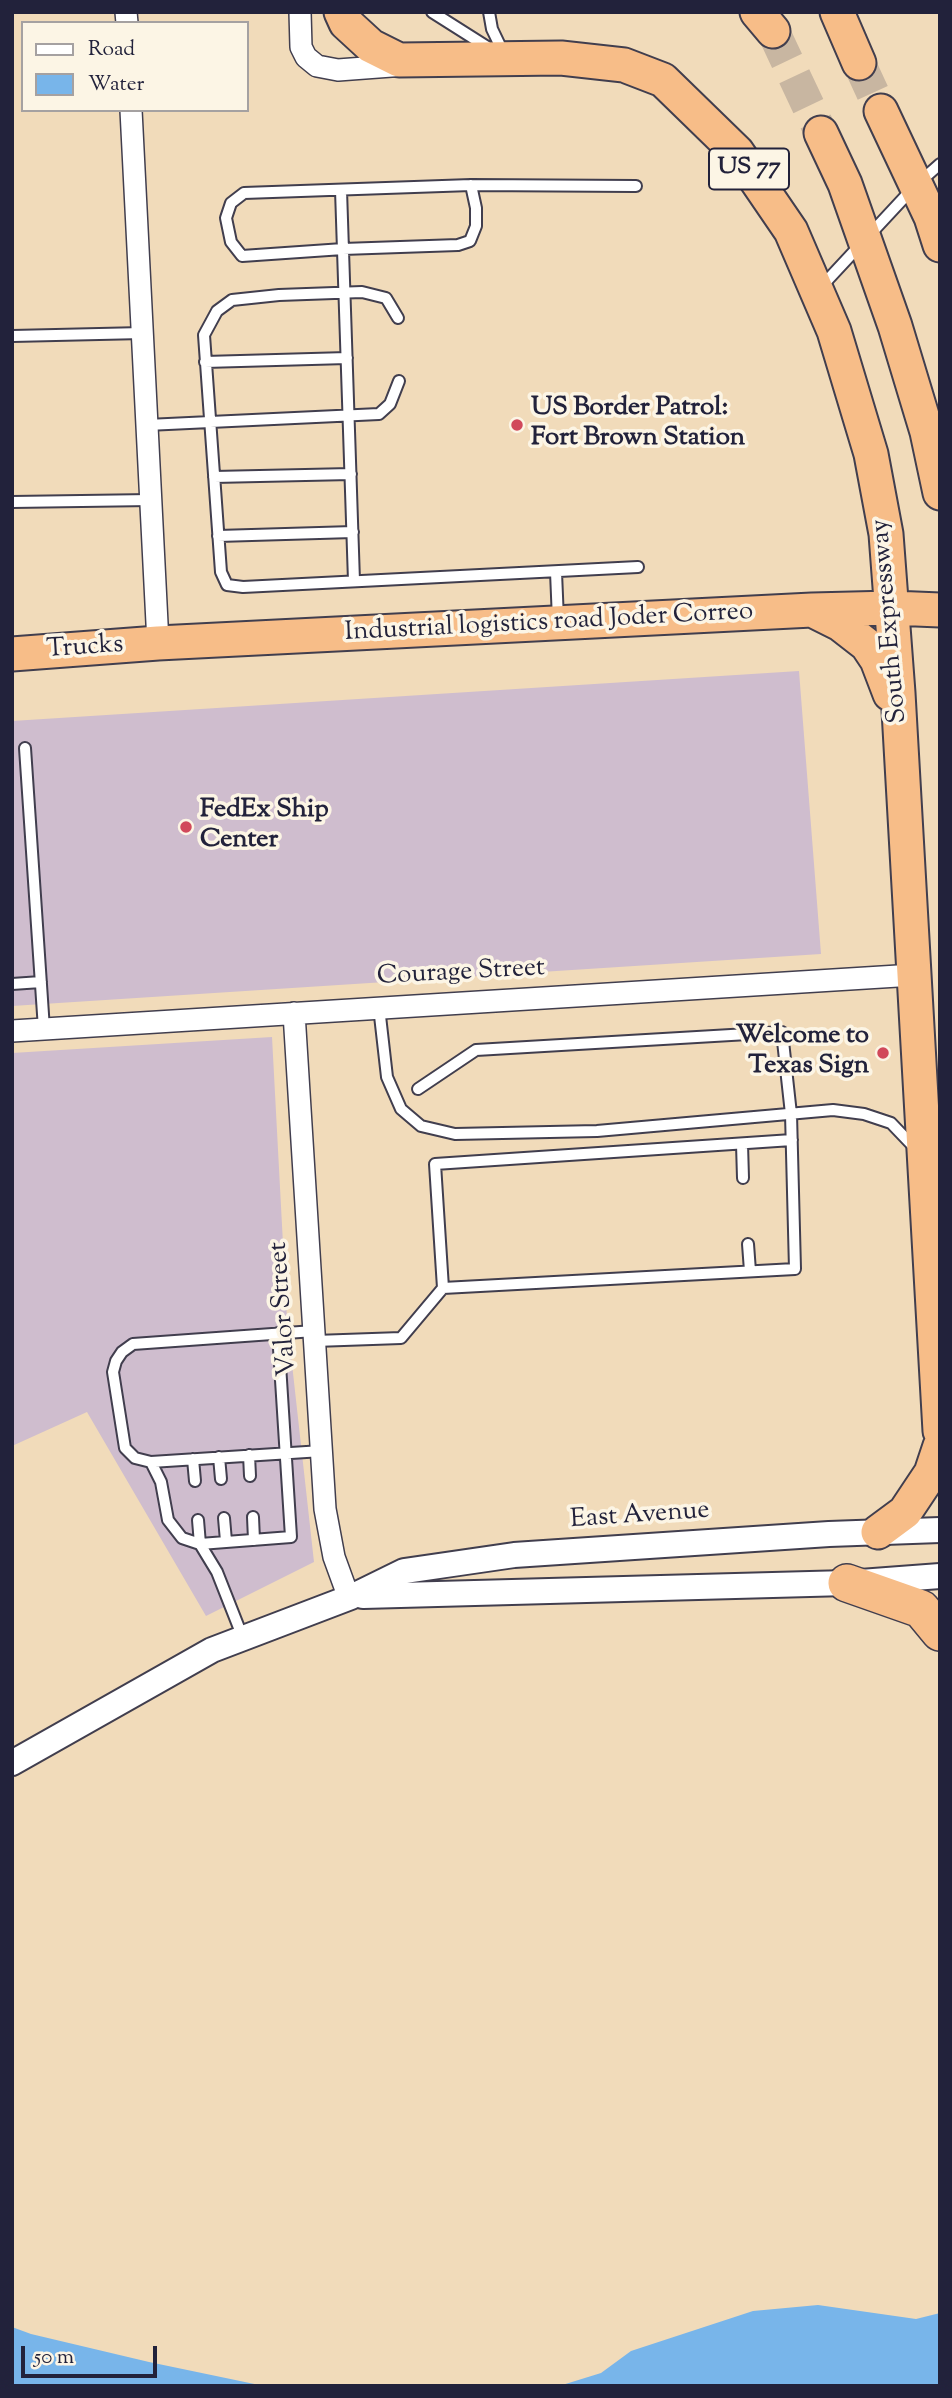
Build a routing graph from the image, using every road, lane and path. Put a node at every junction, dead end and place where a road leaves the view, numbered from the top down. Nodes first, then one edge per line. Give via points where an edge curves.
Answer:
1 (300, 12) edge
2 (341, 12) edge
3 (432, 12) edge
4 (489, 12) edge
5 (837, 12) edge
6 (507, 60) junction
7 (459, 61) junction
8 (859, 63) tunnel mouth
9 (881, 111) tunnel mouth
10 (131, 112) edge
11 (821, 132) tunnel mouth
12 (940, 164) edge
13 (471, 185) junction
14 (636, 186) dead end
15 (915, 186) junction
16 (341, 190) junction
17 (864, 241) junction
18 (940, 245) edge
19 (343, 249) junction
20 (817, 291) junction
21 (344, 292) junction
22 (398, 318) dead end
23 (143, 333) junction
24 (12, 336) edge
25 (347, 358) junction
26 (205, 362) junction
27 (398, 381) dead end
28 (349, 415) junction
29 (211, 422) junction
30 (147, 425) junction
31 (351, 474) junction
32 (214, 477) junction
33 (940, 493) edge
34 (151, 500) junction
35 (12, 502) edge
36 (352, 532) junction
37 (218, 536) junction
38 (638, 567) dead end
39 (556, 572) junction
40 (354, 581) junction
41 (892, 608) junction
42 (812, 610) junction
43 (940, 610) edge
44 (558, 623) junction
45 (158, 643) junction
46 (12, 654) edge
47 (900, 727) junction
48 (25, 748) dead end
49 (914, 975) junction
50 (41, 982) junction
51 (12, 984) edge
52 (379, 1007) junction
53 (294, 1013) junction
54 (44, 1029) junction
55 (12, 1031) edge
56 (418, 1089) dead end
57 (792, 1114) junction
58 (792, 1140) junction
59 (742, 1144) junction
60 (924, 1160) junction
61 (743, 1178) dead end
62 (748, 1244) dead end
63 (750, 1272) junction
64 (443, 1289) junction
65 (278, 1333) junction
66 (314, 1336) junction
67 (940, 1431) edge
68 (940, 1446) edge
69 (322, 1451) junction
70 (285, 1453) junction
71 (249, 1455) junction
72 (219, 1457) junction
73 (193, 1459) junction
74 (151, 1462) junction
75 (250, 1476) dead end
76 (220, 1479) dead end
77 (195, 1481) dead end
78 (253, 1517) dead end
79 (224, 1518) dead end
80 (198, 1520) dead end
81 (940, 1530) edge
82 (878, 1532) junction
83 (254, 1540) junction
84 (226, 1541) junction
85 (200, 1544) junction
86 (940, 1576) edge
87 (847, 1583) junction
88 (351, 1597) junction
89 (940, 1632) edge
90 (243, 1638) junction
91 (15, 1756) edge

1 - 7 street, South Expressway via 301,47 317,66
2 - 7 highway, South Expressway / US 77 via 346,23 371,46 399,61
3 - 6 lane
4 - 6 lane
5 - 8 highway
6 - 7 highway, South Expressway / US 77
6 - 20 highway, South Expressway / US 77 via 561,58 624,65 663,80 737,152 790,231
9 - 15 highway
10 - 23 street
11 - 17 highway, US 77
12 - 15 lane
13 - 14 lane
13 - 16 lane
13 - 19 lane via 476,226 470,241
15 - 17 lane
15 - 18 highway
16 - 19 lane
16 - 19 lane via 244,194 230,203 226,218 231,242 242,256
17 - 20 lane
17 - 33 highway, US 77 via 895,326
19 - 21 lane
20 - 41 highway, South Expressway / US 77 via 834,331 871,454 886,534
21 - 22 lane via 386,298
21 - 25 lane
21 - 26 lane via 232,300 217,311 204,335
23 - 24 lane
23 - 30 street
25 - 26 lane
25 - 28 lane
26 - 29 lane
27 - 28 lane via 390,404 379,414
28 - 29 lane
28 - 31 lane
29 - 30 lane
29 - 32 lane
30 - 34 street
31 - 32 lane
31 - 36 lane
32 - 37 lane
34 - 35 lane
34 - 45 street
36 - 37 lane
36 - 40 lane
37 - 40 lane via 221,572 227,585
38 - 39 lane
39 - 40 lane
39 - 44 lane
41 - 42 highway, Industrial logistics road Joder Correo
41 - 43 highway, Industrial logistics road Joder Correo
41 - 47 highway, South Expressway / US 77
42 - 44 highway, Industrial logistics road Joder Correo
42 - 47 highway via 867,645 885,676
44 - 45 highway, Industrial logistics road Joder Correo
45 - 46 highway, Trucks
47 - 49 highway, South Expressway / US 77
48 - 50 lane
49 - 52 street, Courage Street
49 - 60 highway, South Expressway / US 77
50 - 51 lane
50 - 54 lane
52 - 53 street, Courage Street
52 - 57 lane via 387,1077 401,1109 421,1126 455,1134 597,1131
53 - 54 street, Courage Street
53 - 66 street, Valor Street
54 - 55 street, Courage Street
56 - 57 lane via 476,1050 782,1032
57 - 58 lane
57 - 60 lane via 833,1110 891,1122
58 - 59 lane
58 - 63 lane via 795,1269
59 - 61 lane
59 - 64 lane via 435,1164
60 - 67 highway, South Expressway / US 77
62 - 63 lane
63 - 64 lane
64 - 66 lane via 401,1338
65 - 66 lane
65 - 70 lane
65 - 74 lane via 133,1344 122,1352 113,1372 125,1448 135,1458
66 - 69 street, Valor Street
68 - 82 highway via 931,1473 905,1512
69 - 70 lane
69 - 88 street, Valor Street via 330,1538
70 - 71 lane
70 - 83 lane via 291,1537
71 - 72 lane
71 - 75 lane
72 - 73 lane
72 - 76 lane
73 - 74 lane
73 - 77 lane
74 - 85 lane via 161,1482 168,1520 181,1538
78 - 83 lane
79 - 84 lane
80 - 85 lane
81 - 82 street, East Avenue
82 - 88 street, East Avenue via 514,1555 404,1571
83 - 84 lane
84 - 85 lane
85 - 90 lane via 217,1572
86 - 87 street, East Avenue
87 - 88 street, East Avenue
87 - 89 highway via 921,1609
88 - 90 street, East Avenue
90 - 91 street, East Avenue via 212,1650

